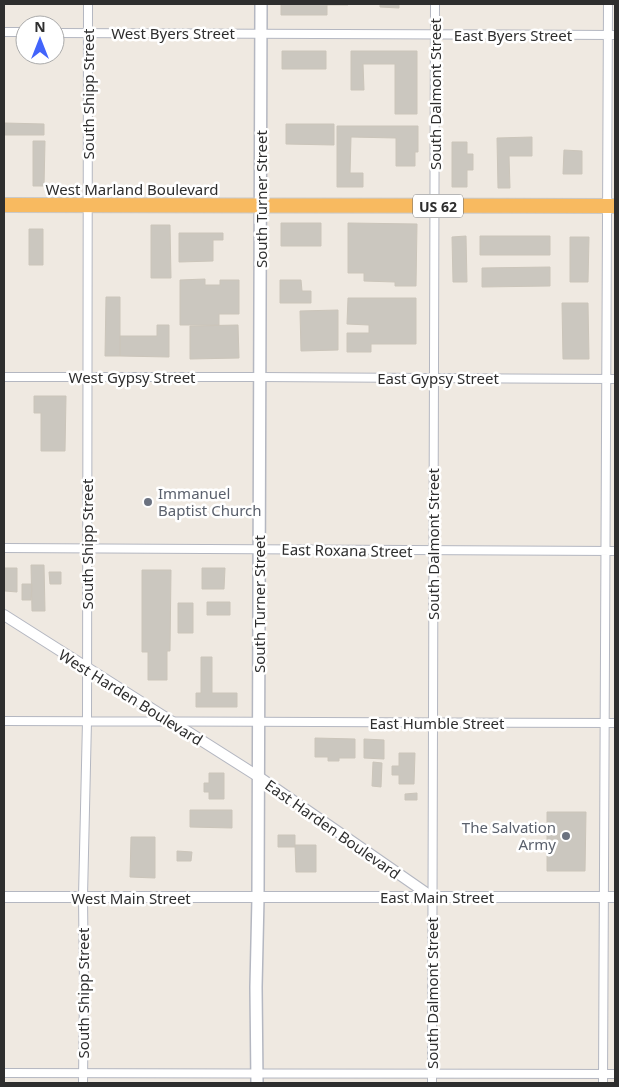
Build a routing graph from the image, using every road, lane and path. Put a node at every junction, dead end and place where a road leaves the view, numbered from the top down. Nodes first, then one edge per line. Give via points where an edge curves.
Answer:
1 (88, 4) edge
2 (261, 4) edge
3 (435, 4) edge
4 (608, 4) edge
5 (65, 32) edge
6 (88, 33) junction
7 (261, 34) junction
8 (435, 34) junction
9 (612, 35) edge
10 (4, 205) edge
11 (88, 205) junction
12 (261, 205) junction
13 (434, 206) junction
14 (611, 206) edge
15 (4, 377) edge
16 (87, 377) junction
17 (260, 377) junction
18 (433, 378) junction
19 (606, 379) junction
20 (615, 379) edge
21 (4, 548) edge
22 (87, 548) junction
23 (258, 549) junction
24 (433, 550) junction
25 (606, 551) junction
26 (615, 551) edge
27 (4, 615) edge
28 (87, 669) junction
29 (4, 721) edge
30 (86, 721) junction
31 (171, 722) junction
32 (259, 722) junction
33 (433, 723) junction
34 (606, 723) junction
35 (615, 723) edge
36 (259, 777) junction
37 (4, 897) edge
38 (83, 897) junction
39 (432, 897) junction
40 (604, 897) junction
41 (258, 898) junction
42 (615, 898) edge
43 (4, 1073) edge
44 (84, 1073) junction
45 (433, 1074) junction
46 (603, 1074) junction
47 (615, 1074) edge
48 (257, 1078) edge
49 (83, 1083) edge
50 (432, 1083) edge
51 (603, 1083) edge

1 - 6 street, South Shipp Street
2 - 7 main road, South Turner Street
3 - 8 street, South Dalmont Street
4 - 9 street
5 - 6 street, West Byers Street
6 - 7 street, West Byers Street
6 - 11 street, South Shipp Street
7 - 8 street, East Byers Street
7 - 12 main road, South Turner Street
8 - 9 street, East Byers Street
8 - 13 street, South Dalmont Street
9 - 14 street
10 - 11 highway, West Marland Boulevard / US 62
11 - 12 highway, West Marland Boulevard / US 62
11 - 16 street, South Shipp Street
12 - 13 highway, US 62
12 - 17 main road, South Turner Street
13 - 14 highway, US 62
13 - 18 street, South Dalmont Street
14 - 19 street
15 - 16 street, West Gypsy Street
16 - 17 street, West Gypsy Street
16 - 22 street, South Shipp Street
17 - 18 street, East Gypsy Street
17 - 23 main road, South Turner Street
18 - 19 street, East Gypsy Street
18 - 24 street, South Dalmont Street
19 - 20 street, East Gypsy Street
19 - 25 street
21 - 22 street, East Roxana Street
22 - 23 street, East Roxana Street
22 - 28 street, South Shipp Street
23 - 24 street, East Roxana Street
23 - 32 main road, South Turner Street
24 - 25 street, East Roxana Street
24 - 33 street, South Dalmont Street
25 - 26 street, East Roxana Street
25 - 34 street
27 - 28 street, West Harden Boulevard
28 - 30 street, South Shipp Street
28 - 31 street, West Harden Boulevard
29 - 30 street, East Humble Street
30 - 31 street, East Humble Street
30 - 38 street, South Shipp Street
31 - 32 street, East Humble Street
31 - 36 street, West Harden Boulevard
32 - 33 street, East Humble Street
32 - 36 main road, South Turner Street
33 - 34 street, East Humble Street
33 - 39 street, South Dalmont Street
34 - 35 street, East Humble Street
34 - 40 street
36 - 39 street, East Harden Boulevard
36 - 41 main road, South Turner Street
37 - 38 street, West Main Street
38 - 41 street, West Main Street
38 - 44 street, South Shipp Street
39 - 40 street, East Main Street
39 - 41 street, East Main Street
39 - 45 street, South Dalmont Street
40 - 42 street, East Main Street
40 - 46 street
41 - 48 main road, South Turner Street
43 - 44 street
44 - 48 street
44 - 49 street, South Shipp Street
45 - 46 street
45 - 48 street
45 - 50 street, South Dalmont Street
46 - 47 street
46 - 51 street

